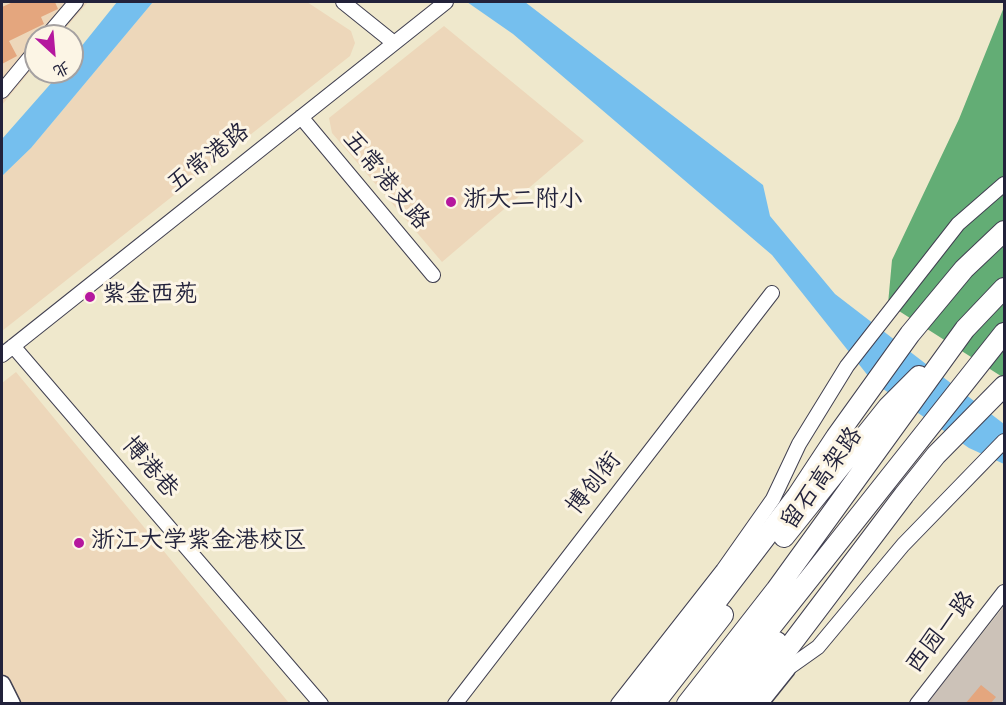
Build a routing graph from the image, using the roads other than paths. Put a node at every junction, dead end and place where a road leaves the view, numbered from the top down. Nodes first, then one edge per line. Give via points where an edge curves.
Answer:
1 (76, 2) edge
2 (343, 2) edge
3 (446, 2) edge
4 (58, 24) edge
5 (394, 43) junction
6 (24, 65) edge
7 (2, 92) edge
8 (301, 117) junction
9 (1005, 184) edge
10 (1005, 231) edge
11 (434, 275) dead end
12 (1005, 288) edge
13 (772, 293) dead end
14 (965, 329) junction
15 (1005, 333) edge
16 (7, 350) edge
17 (1005, 386) edge
18 (953, 398) junction
19 (1005, 441) edge
20 (1005, 591) edge
21 (829, 596) junction
22 (667, 663) junction
23 (787, 669) junction
24 (2, 684) edge
25 (12, 704) edge
26 (321, 704) edge
27 (455, 704) edge
28 (618, 704) edge
29 (632, 704) edge
30 (638, 704) edge
31 (654, 704) edge
32 (687, 704) edge
33 (710, 704) edge
34 (728, 704) edge
35 (746, 704) edge
36 (759, 704) edge
37 (917, 704) edge

1 - 4 street
2 - 5 street
3 - 5 street, 五常港路
5 - 8 street, 五常港路
6 - 7 street
8 - 11 street, 五常港支路
8 - 16 street, 五常港路
9 - 28 street via 958,224 847,366 799,444 773,499
10 - 22 highway via 964,269 910,334 749,561
12 - 14 highway, 留石高架路
13 - 27 street, 博创街
14 - 31 highway via 888,407
14 - 32 highway, 留石高架路 via 776,590
15 - 18 highway, 留石高架路
16 - 26 street, 博港巷
17 - 21 highway via 936,455
18 - 33 highway, 留石高架路
18 - 34 highway via 943,420 873,510 844,558
19 - 23 street via 903,545 818,647
20 - 37 street, 西园一路
21 - 23 highway
21 - 35 highway
22 - 29 highway
22 - 30 highway
23 - 36 main road
24 - 25 main road

